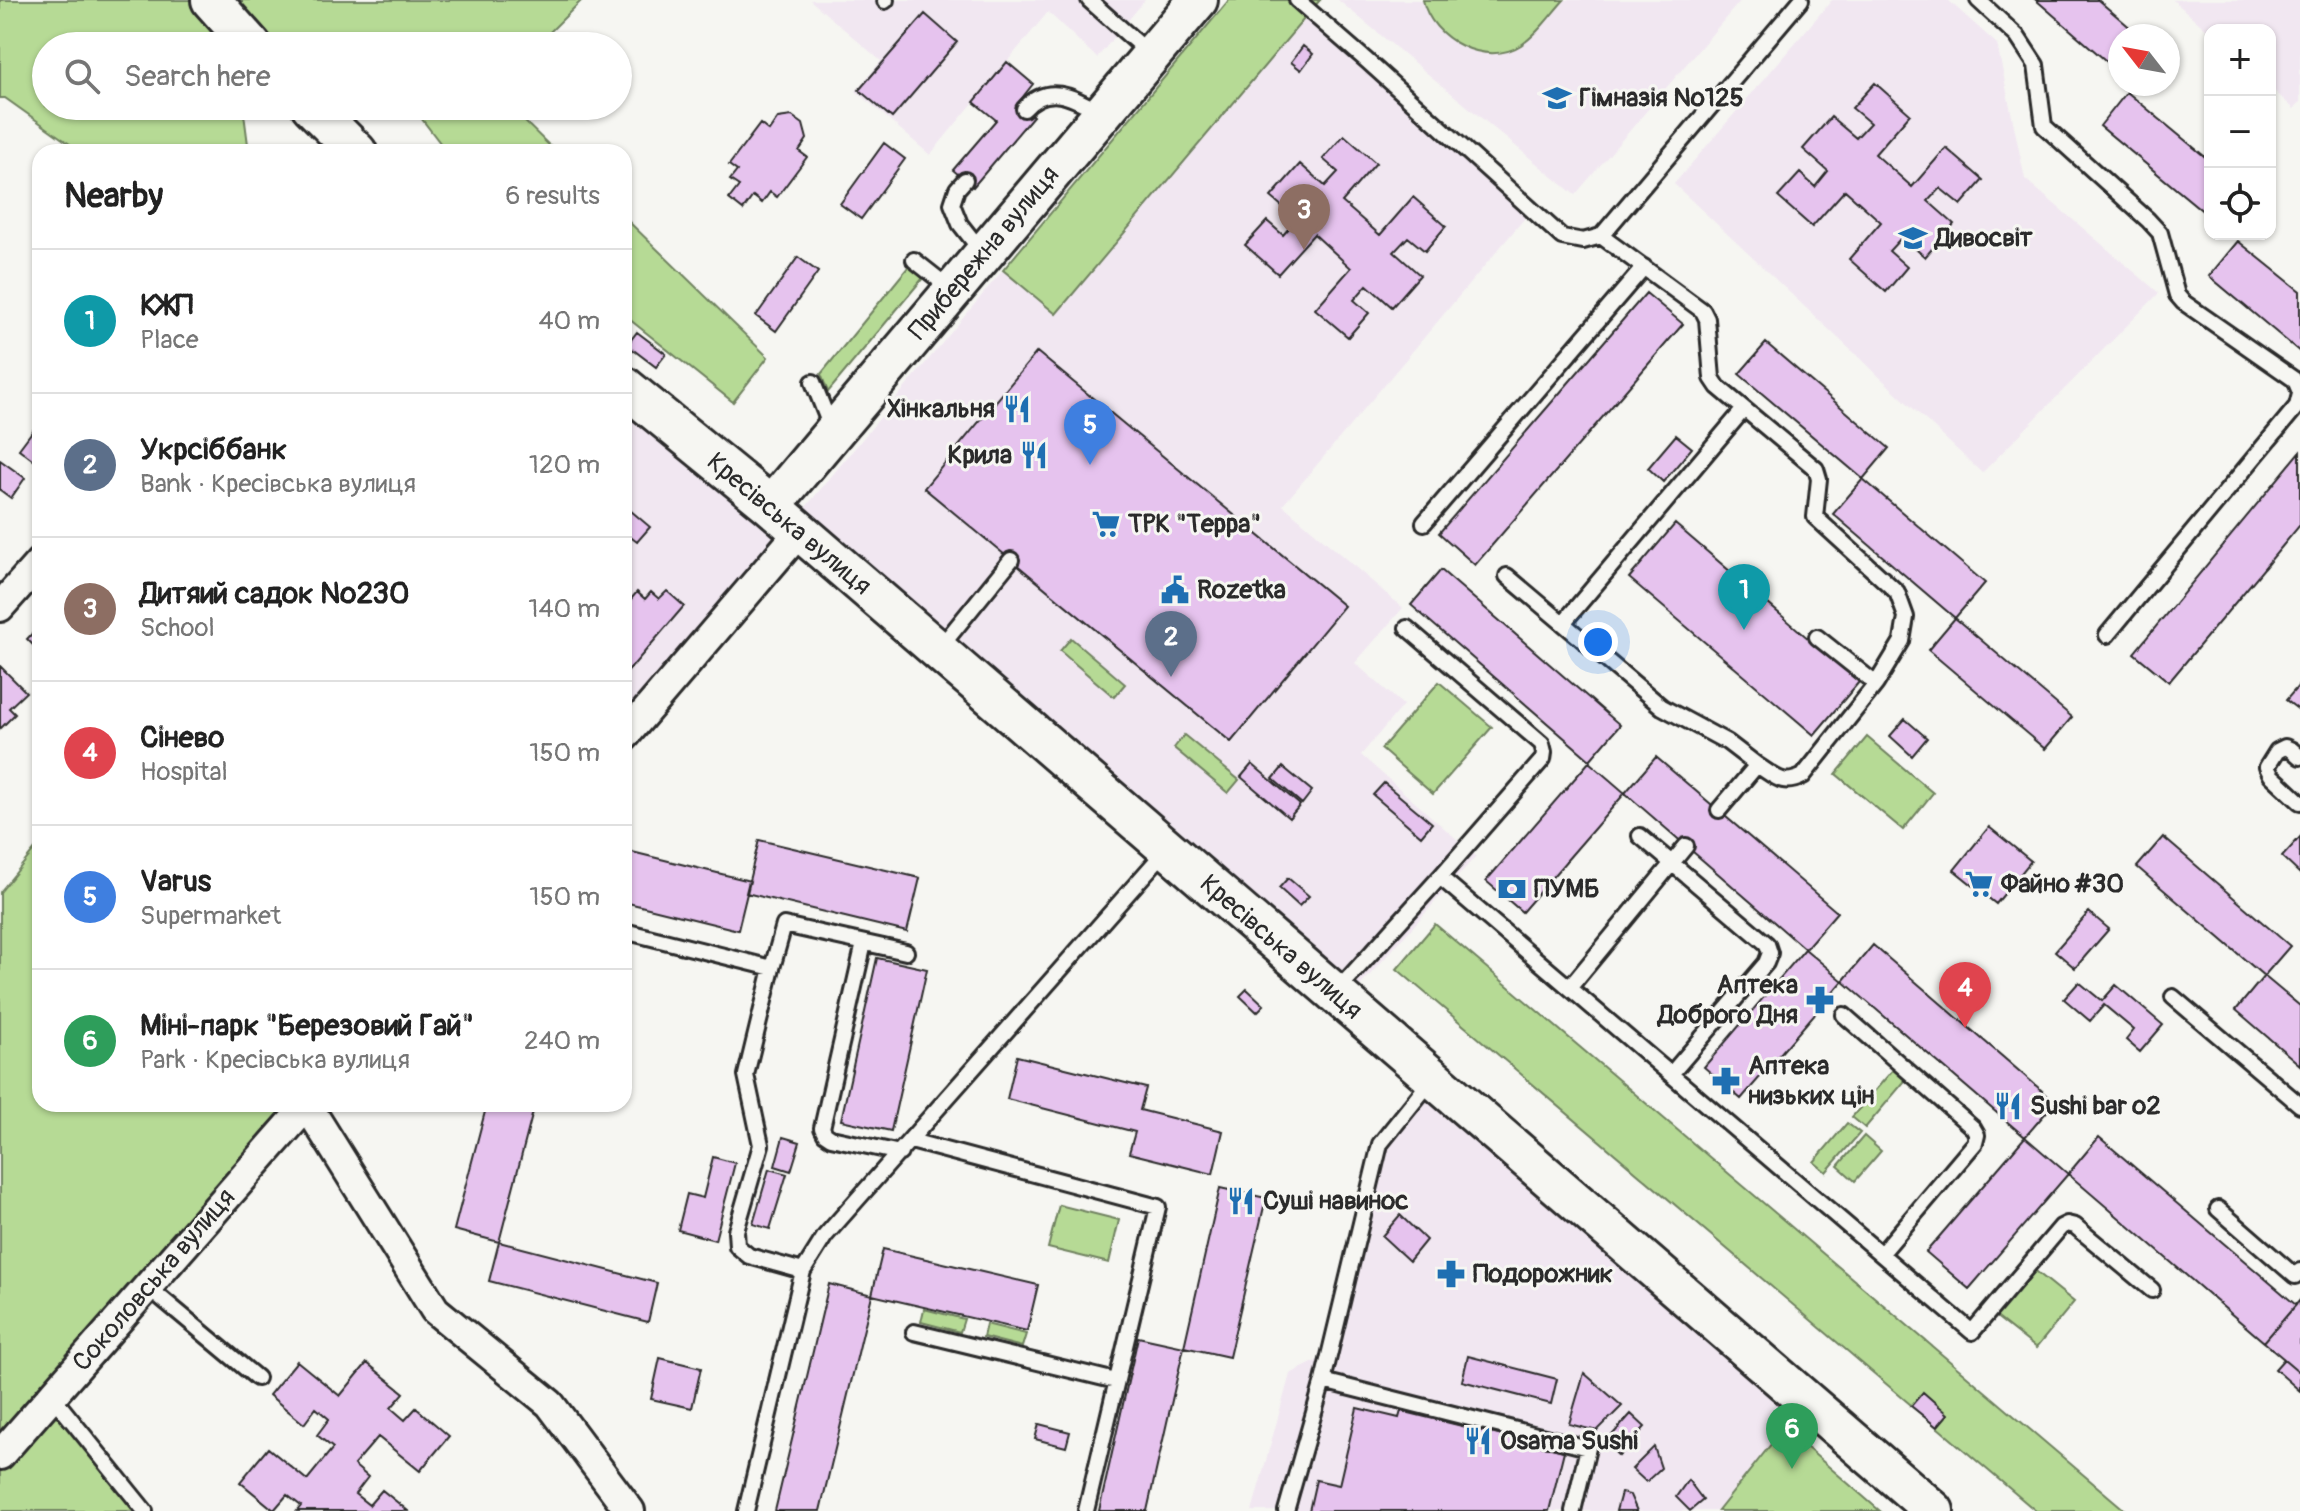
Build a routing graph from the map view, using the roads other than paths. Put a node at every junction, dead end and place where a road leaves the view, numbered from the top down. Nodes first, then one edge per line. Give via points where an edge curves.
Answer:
1 (211, 0) edge
2 (1089, 0) edge
3 (1198, 0) edge
4 (1297, 0) edge
5 (1801, 0) edge
6 (1978, 0) edge
7 (240, 32) edge
8 (1151, 55) junction
9 (1024, 109) dead end
10 (1102, 113) junction
11 (325, 120) edge
12 (349, 144) edge
13 (965, 180) dead end
14 (1601, 236) junction
15 (983, 254) junction
16 (914, 260) dead end
17 (1644, 267) junction
18 (952, 291) junction
19 (813, 382) dead end
20 (632, 393) edge
21 (2300, 393) edge
22 (1744, 409) junction
23 (833, 432) junction
24 (771, 506) junction
25 (1424, 523) dead end
26 (800, 531) junction
27 (1011, 560) dead end
28 (32, 571) edge
29 (1507, 576) dead end
30 (0, 607) edge
31 (1564, 622) junction
32 (1407, 628) dead end
33 (2107, 635) dead end
34 (1817, 637) dead end
35 (938, 651) junction
36 (1876, 684) junction
37 (632, 728) edge
38 (2300, 757) edge
39 (1757, 765) junction
40 (2300, 802) edge
41 (1719, 810) dead end
42 (1640, 836) dead end
43 (1686, 846) dead end
44 (1167, 849) junction
45 (1672, 863) junction
46 (1440, 877) junction
47 (632, 933) edge
48 (864, 943) junction
49 (906, 952) dead end
50 (772, 968) junction
51 (1570, 987) junction
52 (1334, 993) junction
53 (2173, 997) dead end
54 (1844, 1015) dead end
55 (1671, 1074) junction
56 (1433, 1078) junction
57 (2300, 1105) edge
58 (302, 1112) edge
59 (312, 1112) edge
60 (911, 1141) junction
61 (900, 1153) junction
62 (2218, 1209) dead end
63 (1881, 1254) junction
64 (803, 1271) junction
65 (2300, 1271) edge
66 (148, 1287) junction
67 (2152, 1290) dead end
68 (914, 1332) dead end
69 (257, 1378) dead end
70 (1116, 1381) junction
71 (1323, 1381) junction
72 (52, 1396) junction
73 (0, 1455) edge
74 (145, 1511) edge
75 (630, 1511) edge
76 (746, 1511) edge
77 (1086, 1511) edge
78 (1286, 1511) edge
79 (1573, 1511) edge
80 (1934, 1511) edge

1 - 7 street
2 - 8 lane
3 - 8 street, Прибережна вулиця
4 - 14 lane via 1562,237 1583,241
5 - 14 lane
6 - 21 lane via 2017,36 2036,65 2044,126 2160,233 2177,295 2295,380
8 - 10 street, Прибережна вулиця
9 - 10 lane via 1031,101 1068,94
10 - 15 street, Прибережна вулиця
11 - 12 street
13 - 15 lane via 952,204
14 - 17 lane
15 - 18 street, Прибережна вулиця
16 - 18 lane
17 - 22 lane via 1703,311 1712,378
17 - 25 lane
18 - 23 street, Прибережна вулиця
19 - 23 lane
20 - 24 street, Кресівська вулиця
21 - 33 lane via 2297,406
22 - 31 lane
22 - 36 lane via 1816,469 1815,517 1897,592 1906,617 1902,641
23 - 24 street, Прибережна вулиця
24 - 26 street, Кресівська вулиця
26 - 35 street, Кресівська вулиця
26 - 37 street
27 - 35 lane
28 - 30 street
29 - 31 lane
31 - 39 lane via 1662,707
32 - 46 lane via 1542,744 1544,752
34 - 36 lane
35 - 44 street, Кресівська вулиця
36 - 39 lane via 1803,776 1782,781
38 - 40 lane via 2285,747 2267,767
39 - 41 lane
42 - 45 lane
43 - 45 lane
44 - 52 street, Кресівська вулиця
44 - 60 lane
45 - 51 lane
45 - 55 lane via 1767,944 1770,953
46 - 51 lane
46 - 52 lane
47 - 50 lane
48 - 49 lane
48 - 50 lane via 784,925
48 - 61 lane via 822,1128 831,1138
50 - 64 lane via 746,1075 761,1145 736,1231 737,1246 749,1256
51 - 55 lane
52 - 56 street, Кресівська вулиця
53 - 57 lane
54 - 63 lane via 1977,1135
55 - 63 lane
56 - 71 lane via 1380,1144
56 - 80 street, Кресівська вулиця
58 - 66 street, Соколовська вулиця
59 - 75 street via 435,1310 550,1404
60 - 61 lane
60 - 70 lane via 1158,1207
61 - 64 lane via 825,1236
62 - 65 lane via 2295,1276
63 - 67 lane via 1972,1332 2067,1224
64 - 76 lane
66 - 69 lane
66 - 72 street, Соколовська вулиця
68 - 70 lane
70 - 77 lane
71 - 78 lane
71 - 79 lane via 1588,1448
72 - 73 street, Соколовська вулиця
72 - 74 lane

